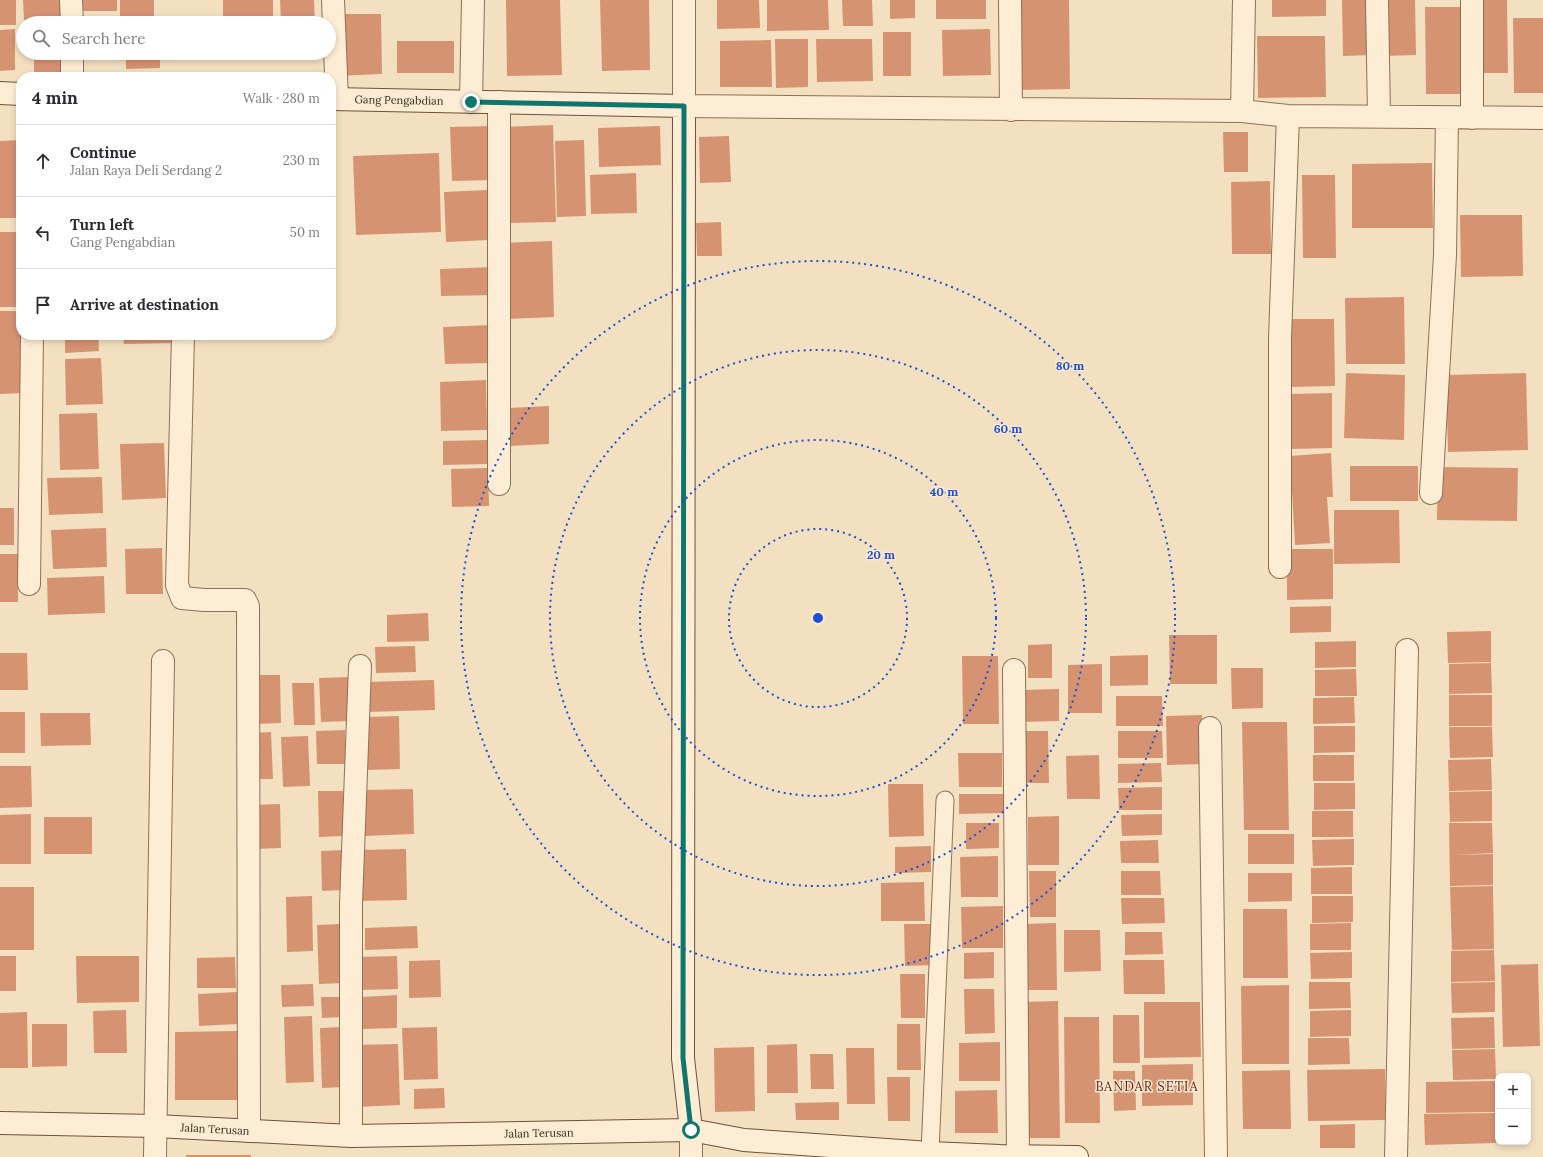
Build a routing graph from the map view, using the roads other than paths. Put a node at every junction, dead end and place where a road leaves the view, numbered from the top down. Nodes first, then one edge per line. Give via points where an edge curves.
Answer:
1 (71, 0) edge
2 (333, 0) edge
3 (473, 0) edge
4 (684, 0) edge
5 (1010, 0) edge
6 (1244, 0) edge
7 (1377, 0) edge
8 (1472, 0) edge
9 (72, 16) edge
10 (333, 16) edge
11 (72, 60) edge
12 (334, 60) edge
13 (72, 72) edge
14 (334, 72) edge
15 (0, 94) edge
16 (16, 94) edge
17 (336, 99) edge
18 (471, 102) junction
19 (498, 102) junction
20 (684, 106) junction
21 (1011, 110) junction
22 (1242, 111) junction
23 (1288, 116) junction
24 (1379, 116) junction
25 (1447, 118) junction
26 (1472, 118) junction
27 (1543, 118) edge
28 (32, 340) edge
29 (183, 340) edge
30 (499, 484) dead end
31 (1431, 493) dead end
32 (1280, 567) dead end
33 (29, 584) dead end
34 (1407, 650) dead end
35 (163, 661) dead end
36 (360, 666) dead end
37 (1014, 670) dead end
38 (1210, 728) dead end
39 (945, 800) dead end
40 (0, 1123) edge
41 (156, 1126) junction
42 (691, 1130) junction
43 (249, 1131) junction
44 (351, 1136) junction
45 (930, 1153) junction
46 (1006, 1156) edge
47 (154, 1157) edge
48 (691, 1157) edge
49 (1077, 1157) edge
50 (1216, 1157) edge
51 (1396, 1157) edge

1 - 9 street
2 - 10 street
3 - 18 street
4 - 20 street
5 - 21 street
6 - 22 street
7 - 24 street
8 - 26 street
11 - 13 street
12 - 14 street
15 - 16 street
17 - 18 street, Gang Pengabdian
18 - 19 street, Gang Pengabdian
19 - 20 street, Gang Pengabdian
19 - 30 street
20 - 21 street, Gang Pengabdian
20 - 42 street via 683,1058
21 - 22 street, Gang Pengabdian
22 - 23 street, Gang Pengabdian
23 - 24 street, Gang Pengabdian
23 - 32 street via 1280,339
24 - 25 street, Gang Pengabdian
25 - 26 street, Gang Pengabdian
25 - 31 street via 1445,255
26 - 27 street, Gang Pengabdian
28 - 33 street
29 - 43 street via 178,585 182,598 245,600 248,606
34 - 51 street
35 - 41 street
36 - 44 street via 351,904
37 - 46 street
38 - 50 street
39 - 45 lane
40 - 41 street, Jalan Terusan
41 - 43 street, Jalan Terusan
41 - 47 street
42 - 44 street, Jalan Terusan
42 - 45 street, Jalan Terusan via 744,1140
42 - 48 street
43 - 44 street, Jalan Terusan
45 - 46 street, Jalan Terusan
46 - 49 street, Jalan Terusan

